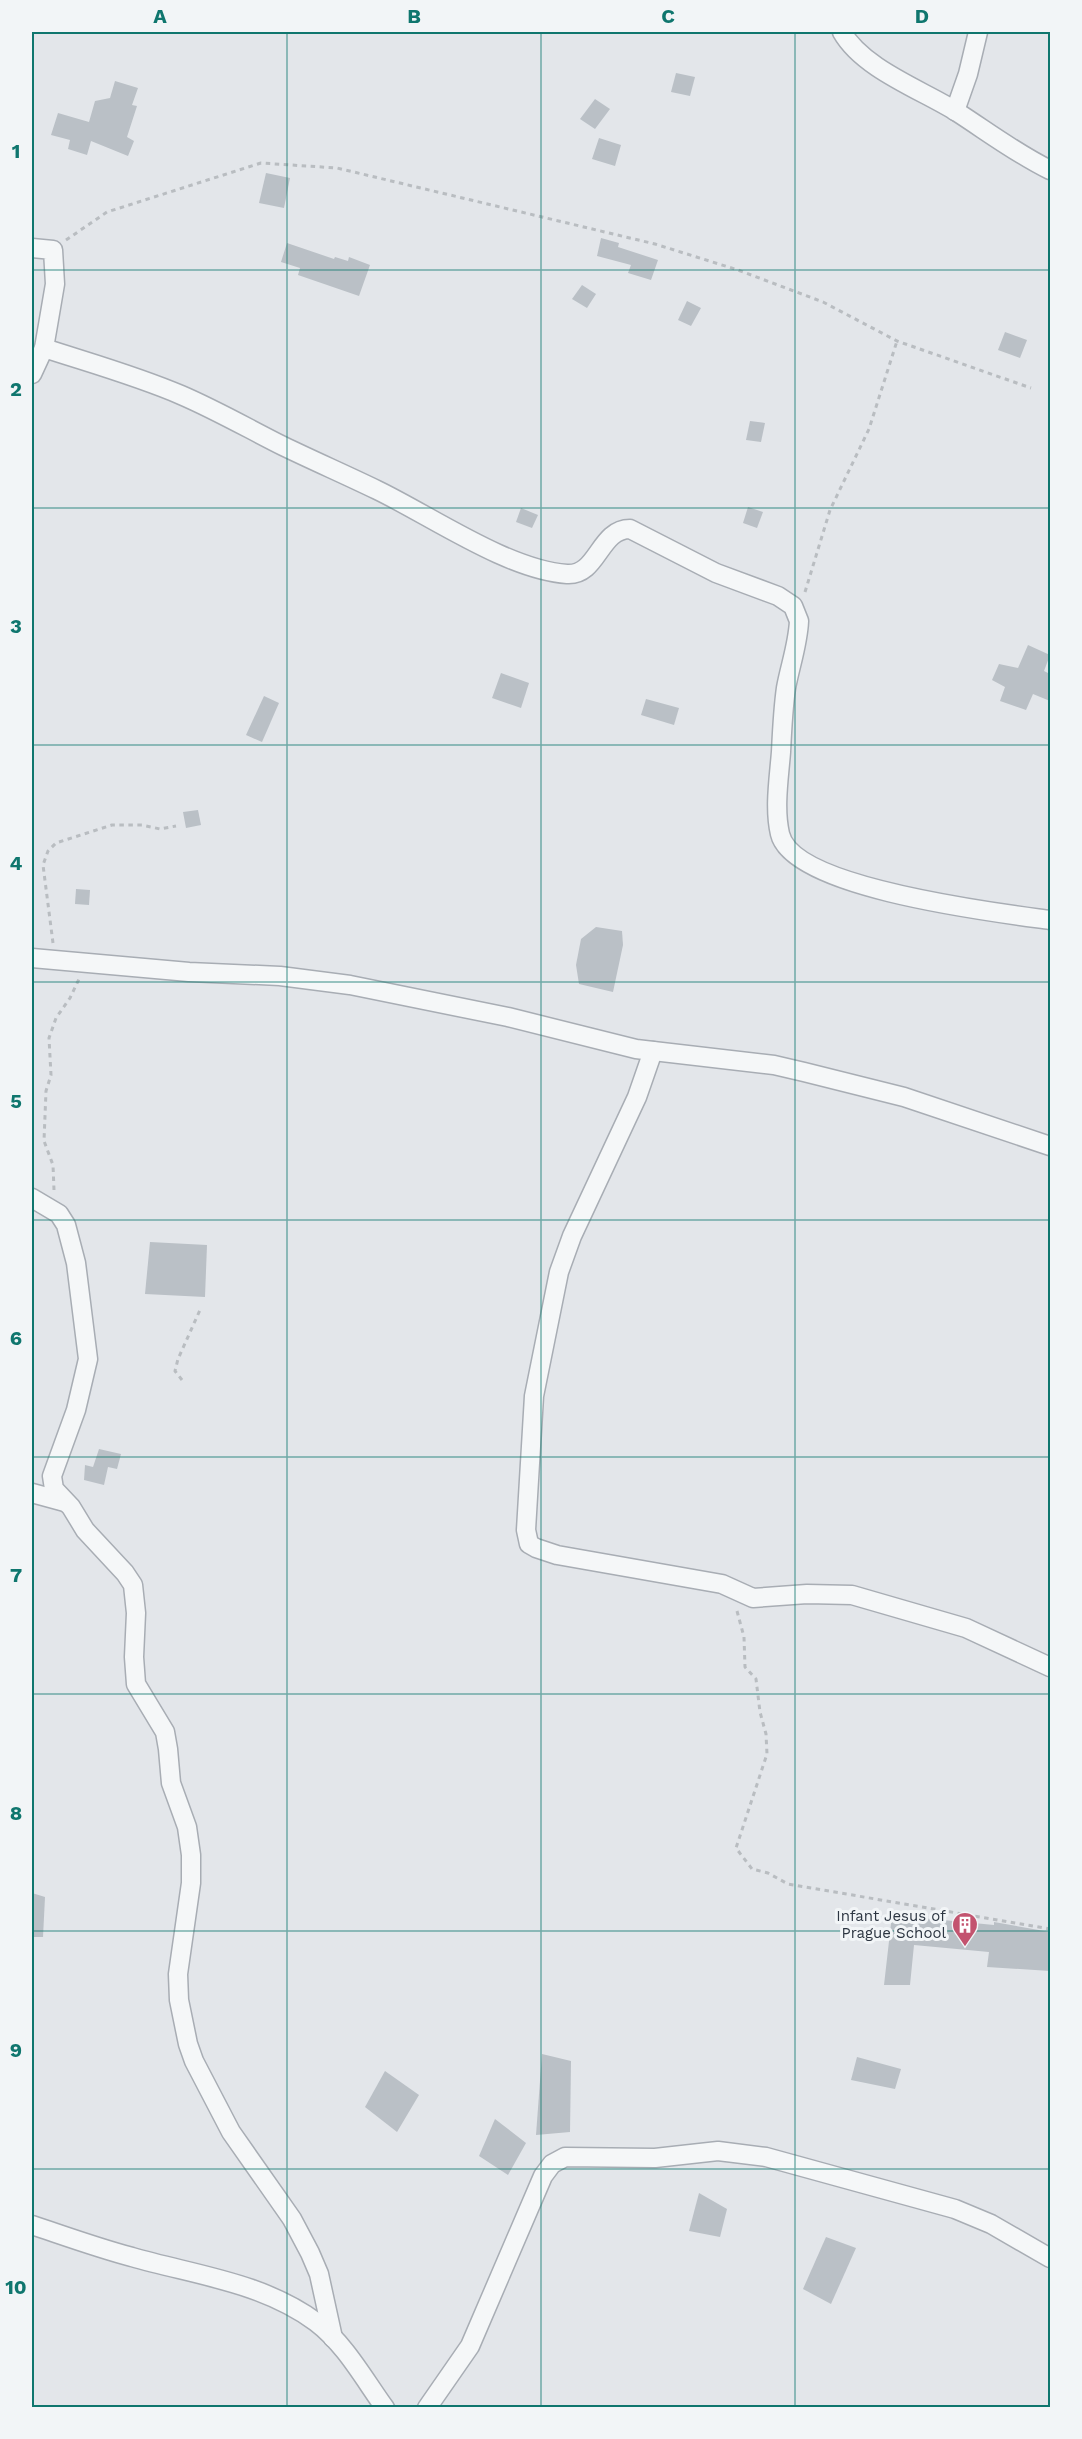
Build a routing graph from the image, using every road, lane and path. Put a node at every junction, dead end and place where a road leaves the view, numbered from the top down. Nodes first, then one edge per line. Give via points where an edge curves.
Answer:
1 (842, 32) edge
2 (978, 32) edge
3 (955, 111) junction
4 (1050, 170) edge
5 (32, 248) edge
6 (53, 250) junction
7 (897, 341) junction
8 (44, 348) junction
9 (32, 374) edge
10 (1031, 388) dead end
11 (798, 616) junction
12 (176, 826) dead end
13 (1050, 920) edge
14 (32, 958) edge
15 (56, 960) junction
16 (82, 962) junction
17 (653, 1051) junction
18 (1050, 1146) edge
19 (32, 1198) edge
20 (56, 1212) junction
21 (200, 1310) dead end
22 (183, 1380) dead end
23 (32, 1493) edge
24 (73, 1504) junction
25 (736, 1591) junction
26 (1050, 1667) edge
27 (1050, 1929) edge
28 (32, 2225) edge
29 (1050, 2258) edge
30 (333, 2338) junction
31 (385, 2408) edge
32 (427, 2408) edge

1 - 3 street via 854,49 878,66
2 - 3 street
3 - 4 street
5 - 6 street
6 - 7 path via 107,212 261,163 337,168 655,244 823,302
6 - 8 street via 55,284
7 - 10 path
7 - 11 path via 869,429 830,510
8 - 9 street
8 - 11 street via 181,395 526,564 565,574 578,573 615,532 630,530 722,575 788,601
11 - 13 street via 778,784 778,823 787,847 822,870 867,886 937,904
12 - 15 path via 160,829 112,825 56,843 48,851 44,880
14 - 15 street
15 - 16 street
16 - 17 street via 350,985
16 - 20 path via 78,983 56,1018 49,1038 51,1075 46,1091 44,1140 53,1165
17 - 18 street via 774,1065 876,1089
17 - 25 street via 637,1097 559,1272 534,1396 526,1536 531,1546 557,1555 712,1582
19 - 20 street
20 - 24 street via 66,1225 73,1248 88,1359 76,1410 52,1476 54,1489
21 - 22 path via 175,1371
23 - 24 street
24 - 30 street via 85,1530 133,1585 136,1684 165,1732 171,1783 187,1827 191,1883 178,1974 188,2044 231,2132 292,2218 310,2253 319,2274
25 - 26 street via 753,1598 852,1595 966,1628
25 - 27 path via 745,1667 756,1679 766,1734 767,1754 736,1848 752,1869 788,1884
28 - 30 street via 130,2257 252,2288 317,2322
29 - 32 street via 992,2224 955,2209 766,2157 718,2151 655,2158 566,2157 552,2164 543,2176 470,2346
30 - 31 street

